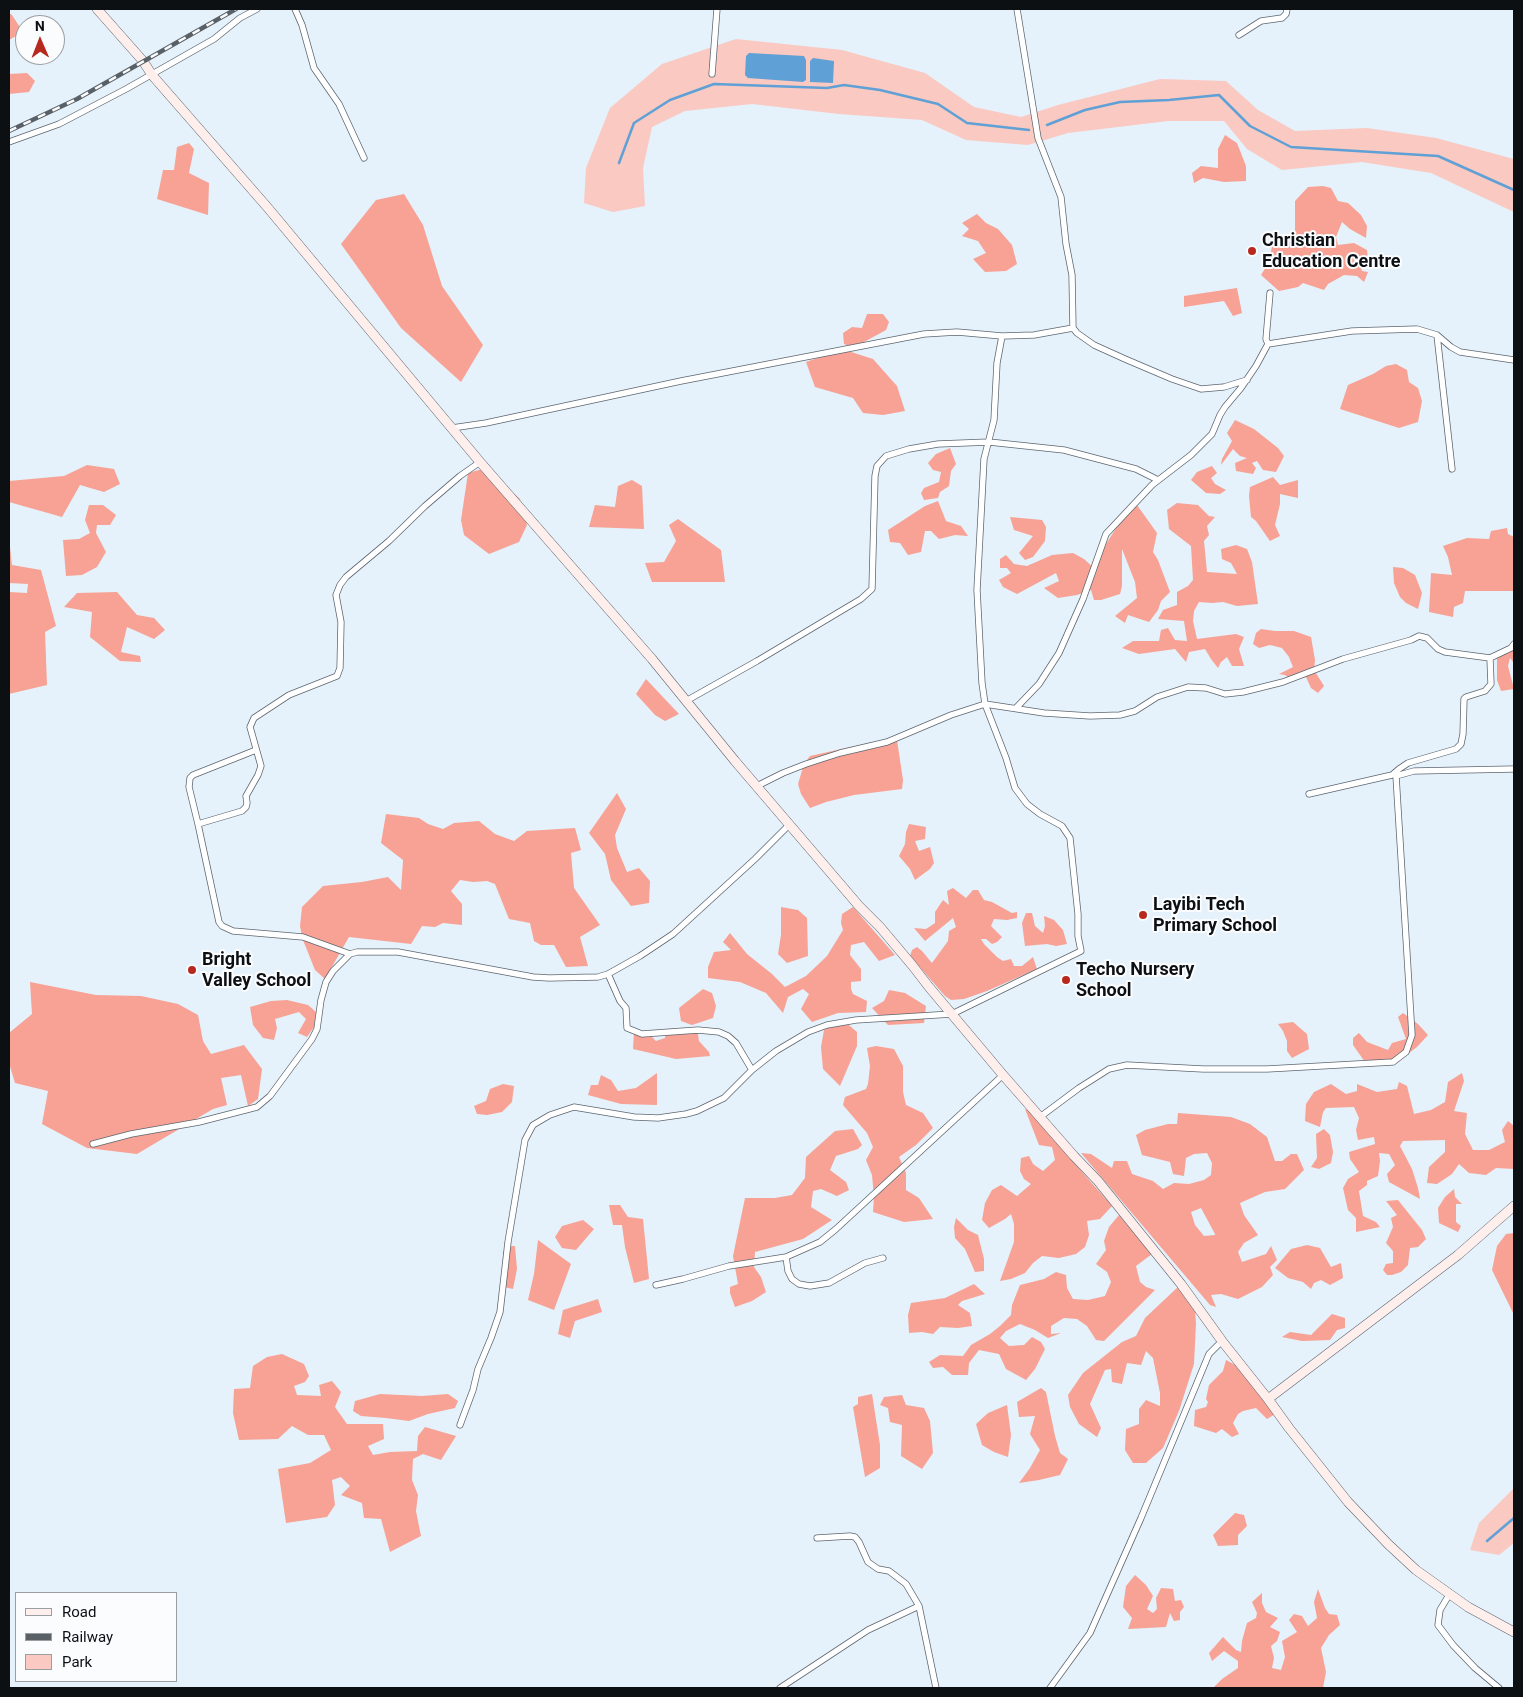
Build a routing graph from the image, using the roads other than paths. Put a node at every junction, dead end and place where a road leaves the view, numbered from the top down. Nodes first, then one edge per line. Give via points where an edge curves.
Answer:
1 (97, 9) edge
2 (257, 9) edge
3 (295, 9) edge
4 (717, 9) edge
5 (1017, 9) edge
6 (1287, 9) edge
7 (1239, 36) dead end
8 (712, 74) dead end
9 (152, 75) junction
10 (9, 142) edge
11 (364, 158) dead end
12 (1270, 293) dead end
13 (1073, 328) junction
14 (1437, 334) junction
15 (1002, 336) junction
16 (1268, 344) junction
17 (1514, 360) edge
18 (1247, 380) junction
19 (452, 428) junction
20 (989, 442) junction
21 (480, 462) junction
22 (1452, 470) dead end
23 (1158, 480) junction
24 (1514, 644) edge
25 (1490, 658) junction
26 (686, 701) junction
27 (985, 704) junction
28 (1016, 708) junction
29 (256, 750) junction
30 (1514, 769) edge
31 (757, 786) junction
32 (1309, 794) dead end
33 (198, 824) junction
34 (790, 824) junction
35 (350, 954) junction
36 (608, 974) junction
37 (952, 1014) junction
38 (752, 1070) junction
39 (1003, 1074) junction
40 (1040, 1117) junction
41 (93, 1144) dead end
42 (1514, 1206) edge
43 (786, 1257) junction
44 (883, 1258) dead end
45 (656, 1285) dead end
46 (1222, 1341) junction
47 (1268, 1399) junction
48 (460, 1425) dead end
49 (818, 1538) dead end
50 (1448, 1595) junction
51 (919, 1606) junction
52 (1514, 1632) edge
53 (780, 1688) edge
54 (936, 1688) edge
55 (1050, 1688) edge
56 (1498, 1688) edge

1 - 9 street via 143,60
2 - 9 street via 214,39
3 - 11 street via 314,68 339,104
4 - 8 street
5 - 13 street via 1038,138 1061,197 1072,275
6 - 7 street via 1282,18 1261,21
9 - 10 street via 59,124
9 - 19 street via 263,201
12 - 16 street
13 - 15 street via 1034,335
13 - 18 street via 1085,339 1117,356 1201,389
14 - 16 street via 1417,329 1352,331
14 - 17 street via 1460,352
14 - 22 street
15 - 19 street via 957,332 924,334
15 - 20 street
16 - 18 street
18 - 23 street via 1225,407 1212,434
19 - 21 street
20 - 23 street via 1064,450 1136,469
20 - 26 street via 938,444 886,456 877,466 874,476 872,589 861,599
20 - 27 street via 982,479 977,590
21 - 26 street
21 - 29 street via 346,577 336,595 340,622 339,672 334,678 289,695 254,718 250,727
23 - 28 street via 1106,534 1059,653 1039,684
24 - 25 street
25 - 28 street via 1446,652 1419,636 1343,659 1283,682 1225,694 1188,687 1157,697 1134,711 1120,715 1044,713
25 - 32 street via 1491,684 1485,691 1464,699 1463,734 1458,747 1408,763 1392,776
26 - 31 street
27 - 28 street
27 - 31 street via 951,714 886,742 806,764
27 - 37 street via 1015,788 1033,808 1062,826 1070,838 1081,951
29 - 33 street via 261,766 246,796 244,809
29 - 33 street via 190,778 189,787
30 - 40 street via 1414,771 1396,776 1412,1035 1406,1052 1393,1062 1258,1069 1127,1064 1109,1069
31 - 34 street
33 - 35 street via 222,926 232,931 303,938
34 - 36 street via 680,928 660,944
34 - 37 street
35 - 36 street via 398,952 541,978
35 - 41 street via 326,982 312,1039 270,1096 257,1107
36 - 38 street via 626,1008 627,1028 642,1034 698,1030 719,1032 736,1043
37 - 38 street via 827,1025 792,1041
37 - 39 street
38 - 48 street via 724,1098 686,1114 634,1117 574,1107 533,1125 525,1140 500,1312
39 - 40 street
39 - 43 street via 836,1229 820,1242
40 - 46 street via 1098,1181 1181,1284
42 - 47 street via 1429,1277
43 - 44 street via 792,1279 810,1286 829,1283 865,1263
43 - 45 street via 729,1266
46 - 47 street
46 - 55 street via 1209,1354 1090,1633
47 - 50 street via 1348,1502 1395,1551
49 - 51 street via 855,1537 868,1562 889,1571 906,1584
50 - 52 street
50 - 56 street via 1440,1610 1438,1625 1469,1663
51 - 53 street via 868,1630
51 - 54 street

